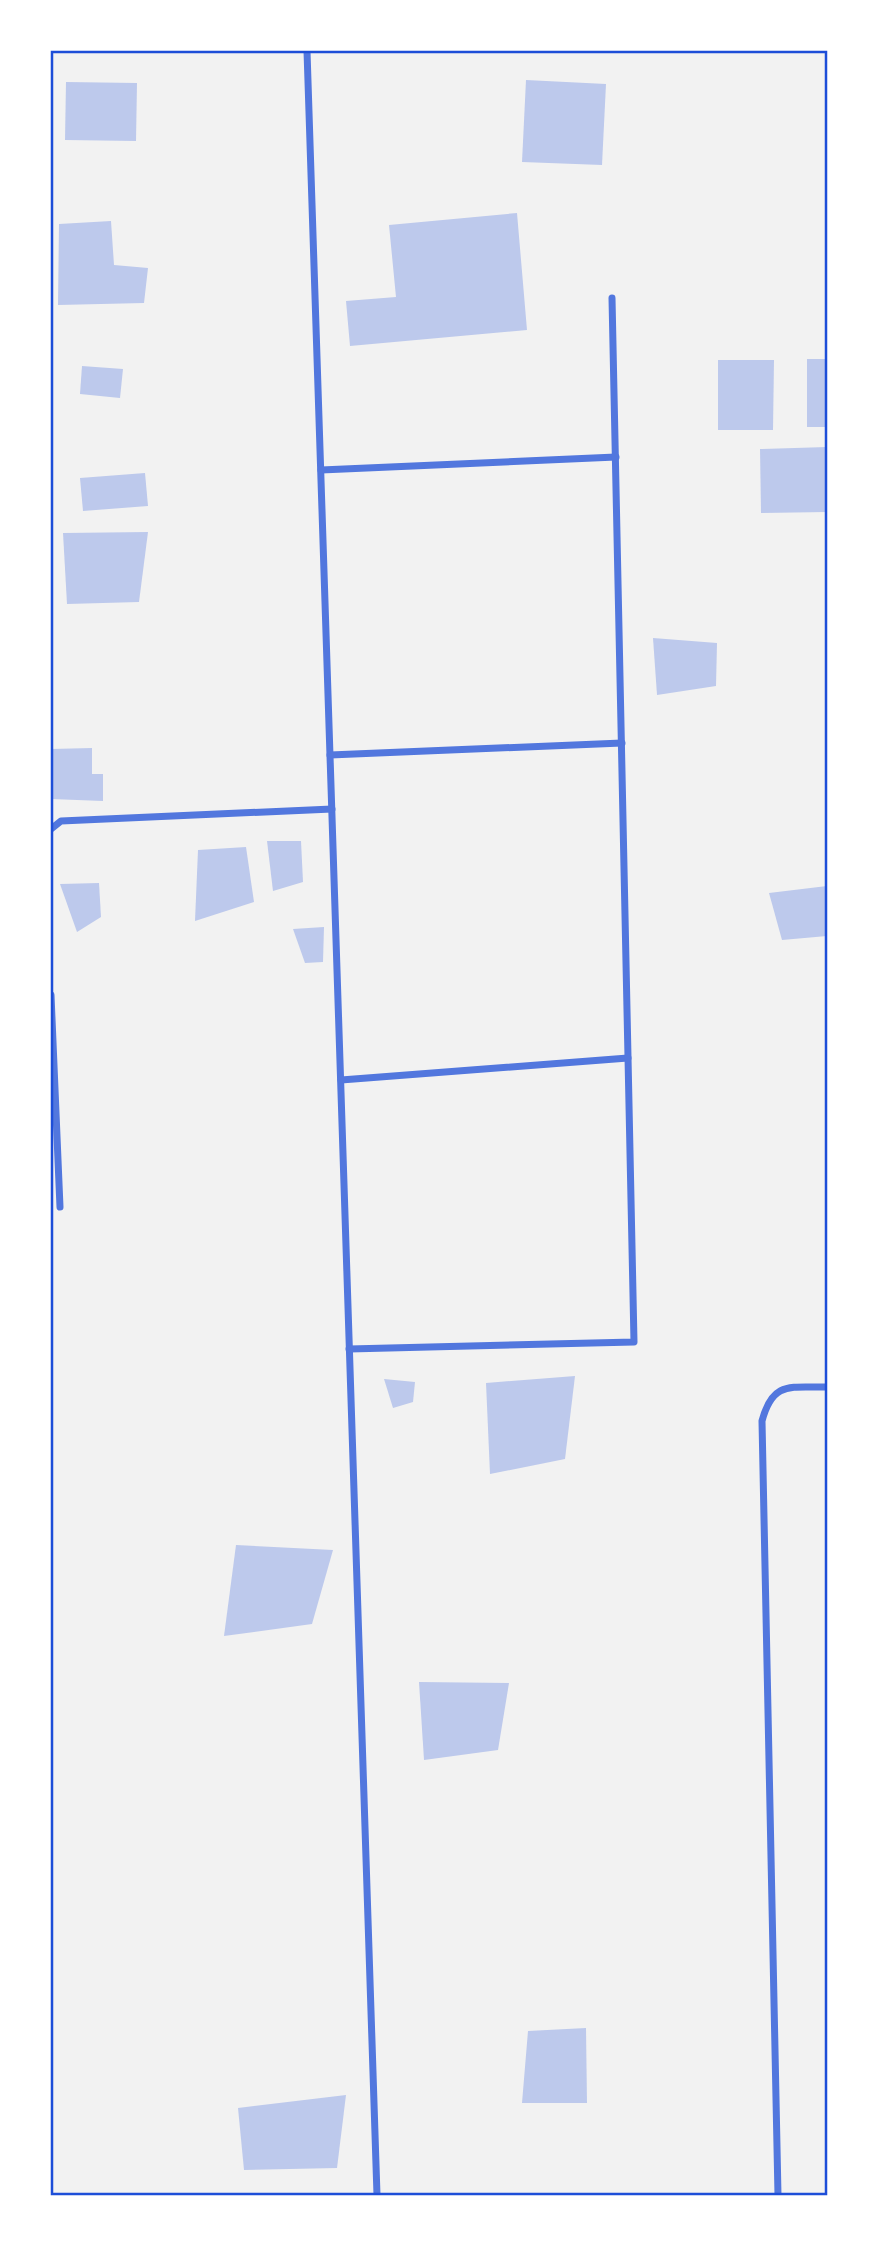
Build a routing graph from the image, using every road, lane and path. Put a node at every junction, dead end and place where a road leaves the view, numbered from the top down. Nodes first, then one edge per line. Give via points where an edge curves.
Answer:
1 (307, 51) edge
2 (612, 298) dead end
3 (615, 457) junction
4 (321, 470) junction
5 (622, 743) junction
6 (330, 755) junction
7 (332, 808) junction
8 (51, 829) edge
9 (51, 995) edge
10 (628, 1058) junction
11 (341, 1080) junction
12 (60, 1207) dead end
13 (349, 1349) junction
14 (827, 1387) edge
15 (377, 2195) edge
16 (778, 2195) edge

1 - 4 street
2 - 3 street
3 - 4 street
3 - 5 street
4 - 6 street
5 - 6 street
5 - 10 street
6 - 7 street
7 - 8 street via 61,821
7 - 11 street
9 - 12 street
10 - 11 street
10 - 13 street via 634,1342
11 - 13 street
13 - 15 street
14 - 16 street via 784,1388 766,1404 762,1421

